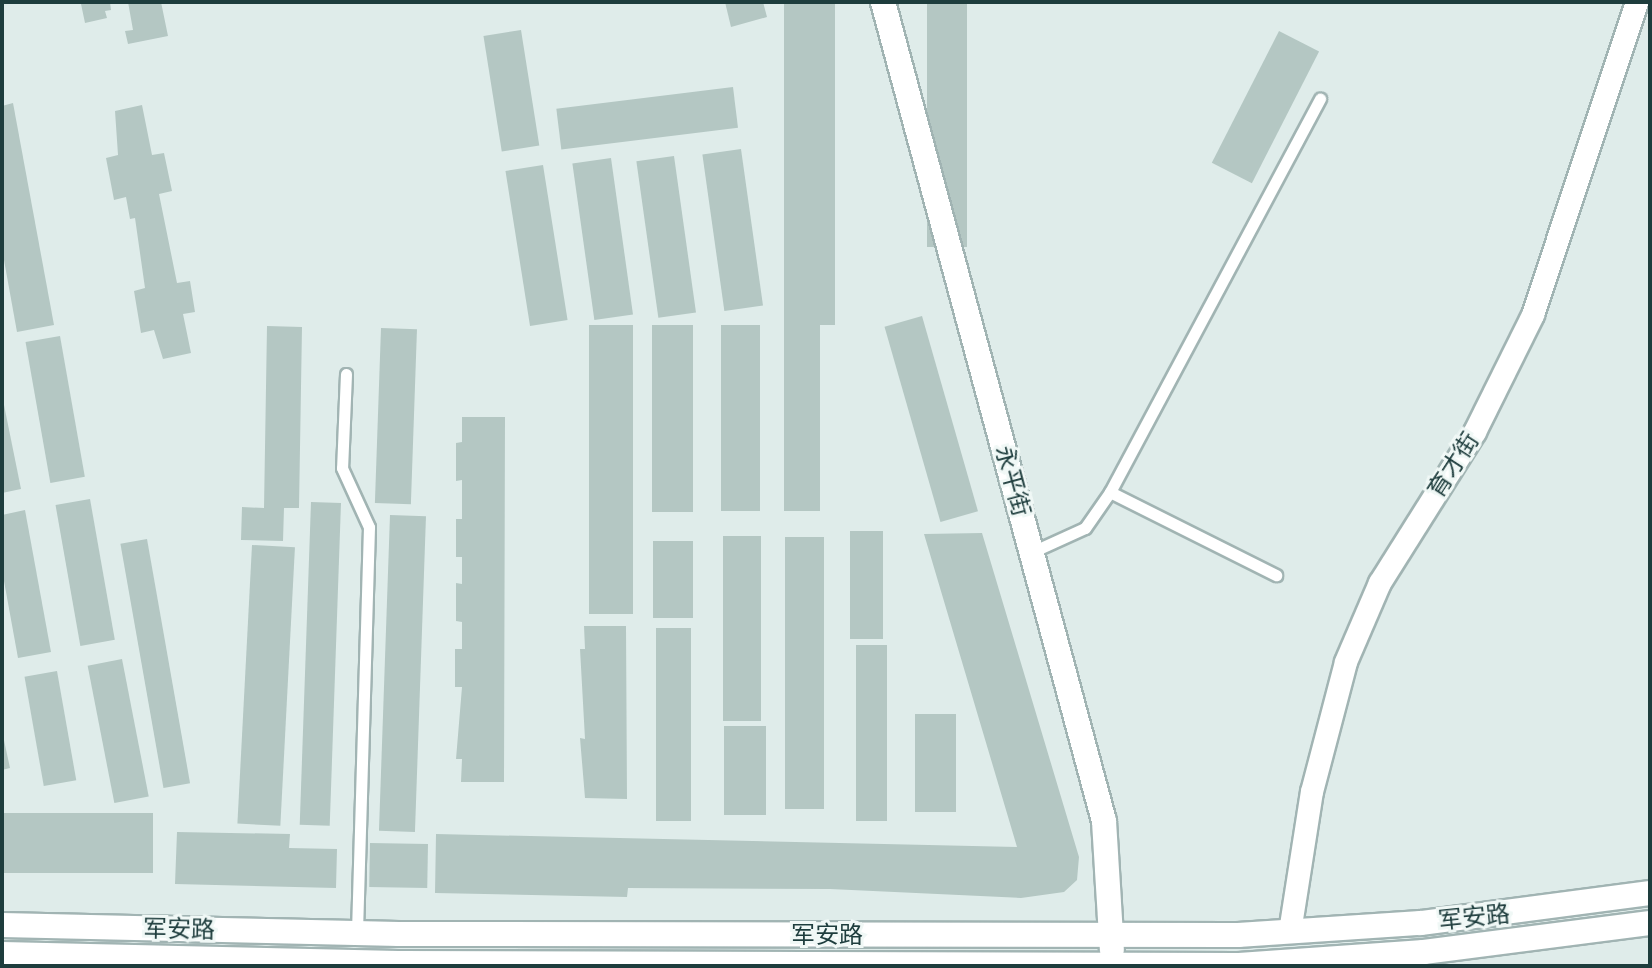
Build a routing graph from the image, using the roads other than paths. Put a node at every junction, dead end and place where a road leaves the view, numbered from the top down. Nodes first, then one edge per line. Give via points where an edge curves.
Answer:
1 (883, 2) edge
2 (1637, 2) edge
3 (1320, 99) dead end
4 (346, 374) dead end
5 (1110, 492) junction
6 (1032, 552) junction
7 (1276, 575) dead end
8 (1650, 893) edge
9 (1650, 923) edge
10 (2, 925) edge
11 (1290, 932) junction
12 (357, 933) junction
13 (1112, 935) junction
14 (2, 954) edge
15 (490, 965) edge
16 (1110, 965) edge

1 - 6 street, 永平街
2 - 11 street, 育才街 via 1533,315 1475,432 1380,583 1346,662 1312,792
3 - 5 lane
4 - 12 lane via 342,468 369,527
5 - 6 lane via 1085,528
5 - 7 lane
6 - 13 street, 永平街 via 1104,821
8 - 11 street, 军安路 via 1451,919
9 - 16 street, 军安路 via 1424,952 1239,965
10 - 12 street, 军安路
11 - 13 street, 军安路
12 - 13 street, 军安路
13 - 16 street, 永平街
14 - 15 street, 军安路
15 - 16 street, 军安路

